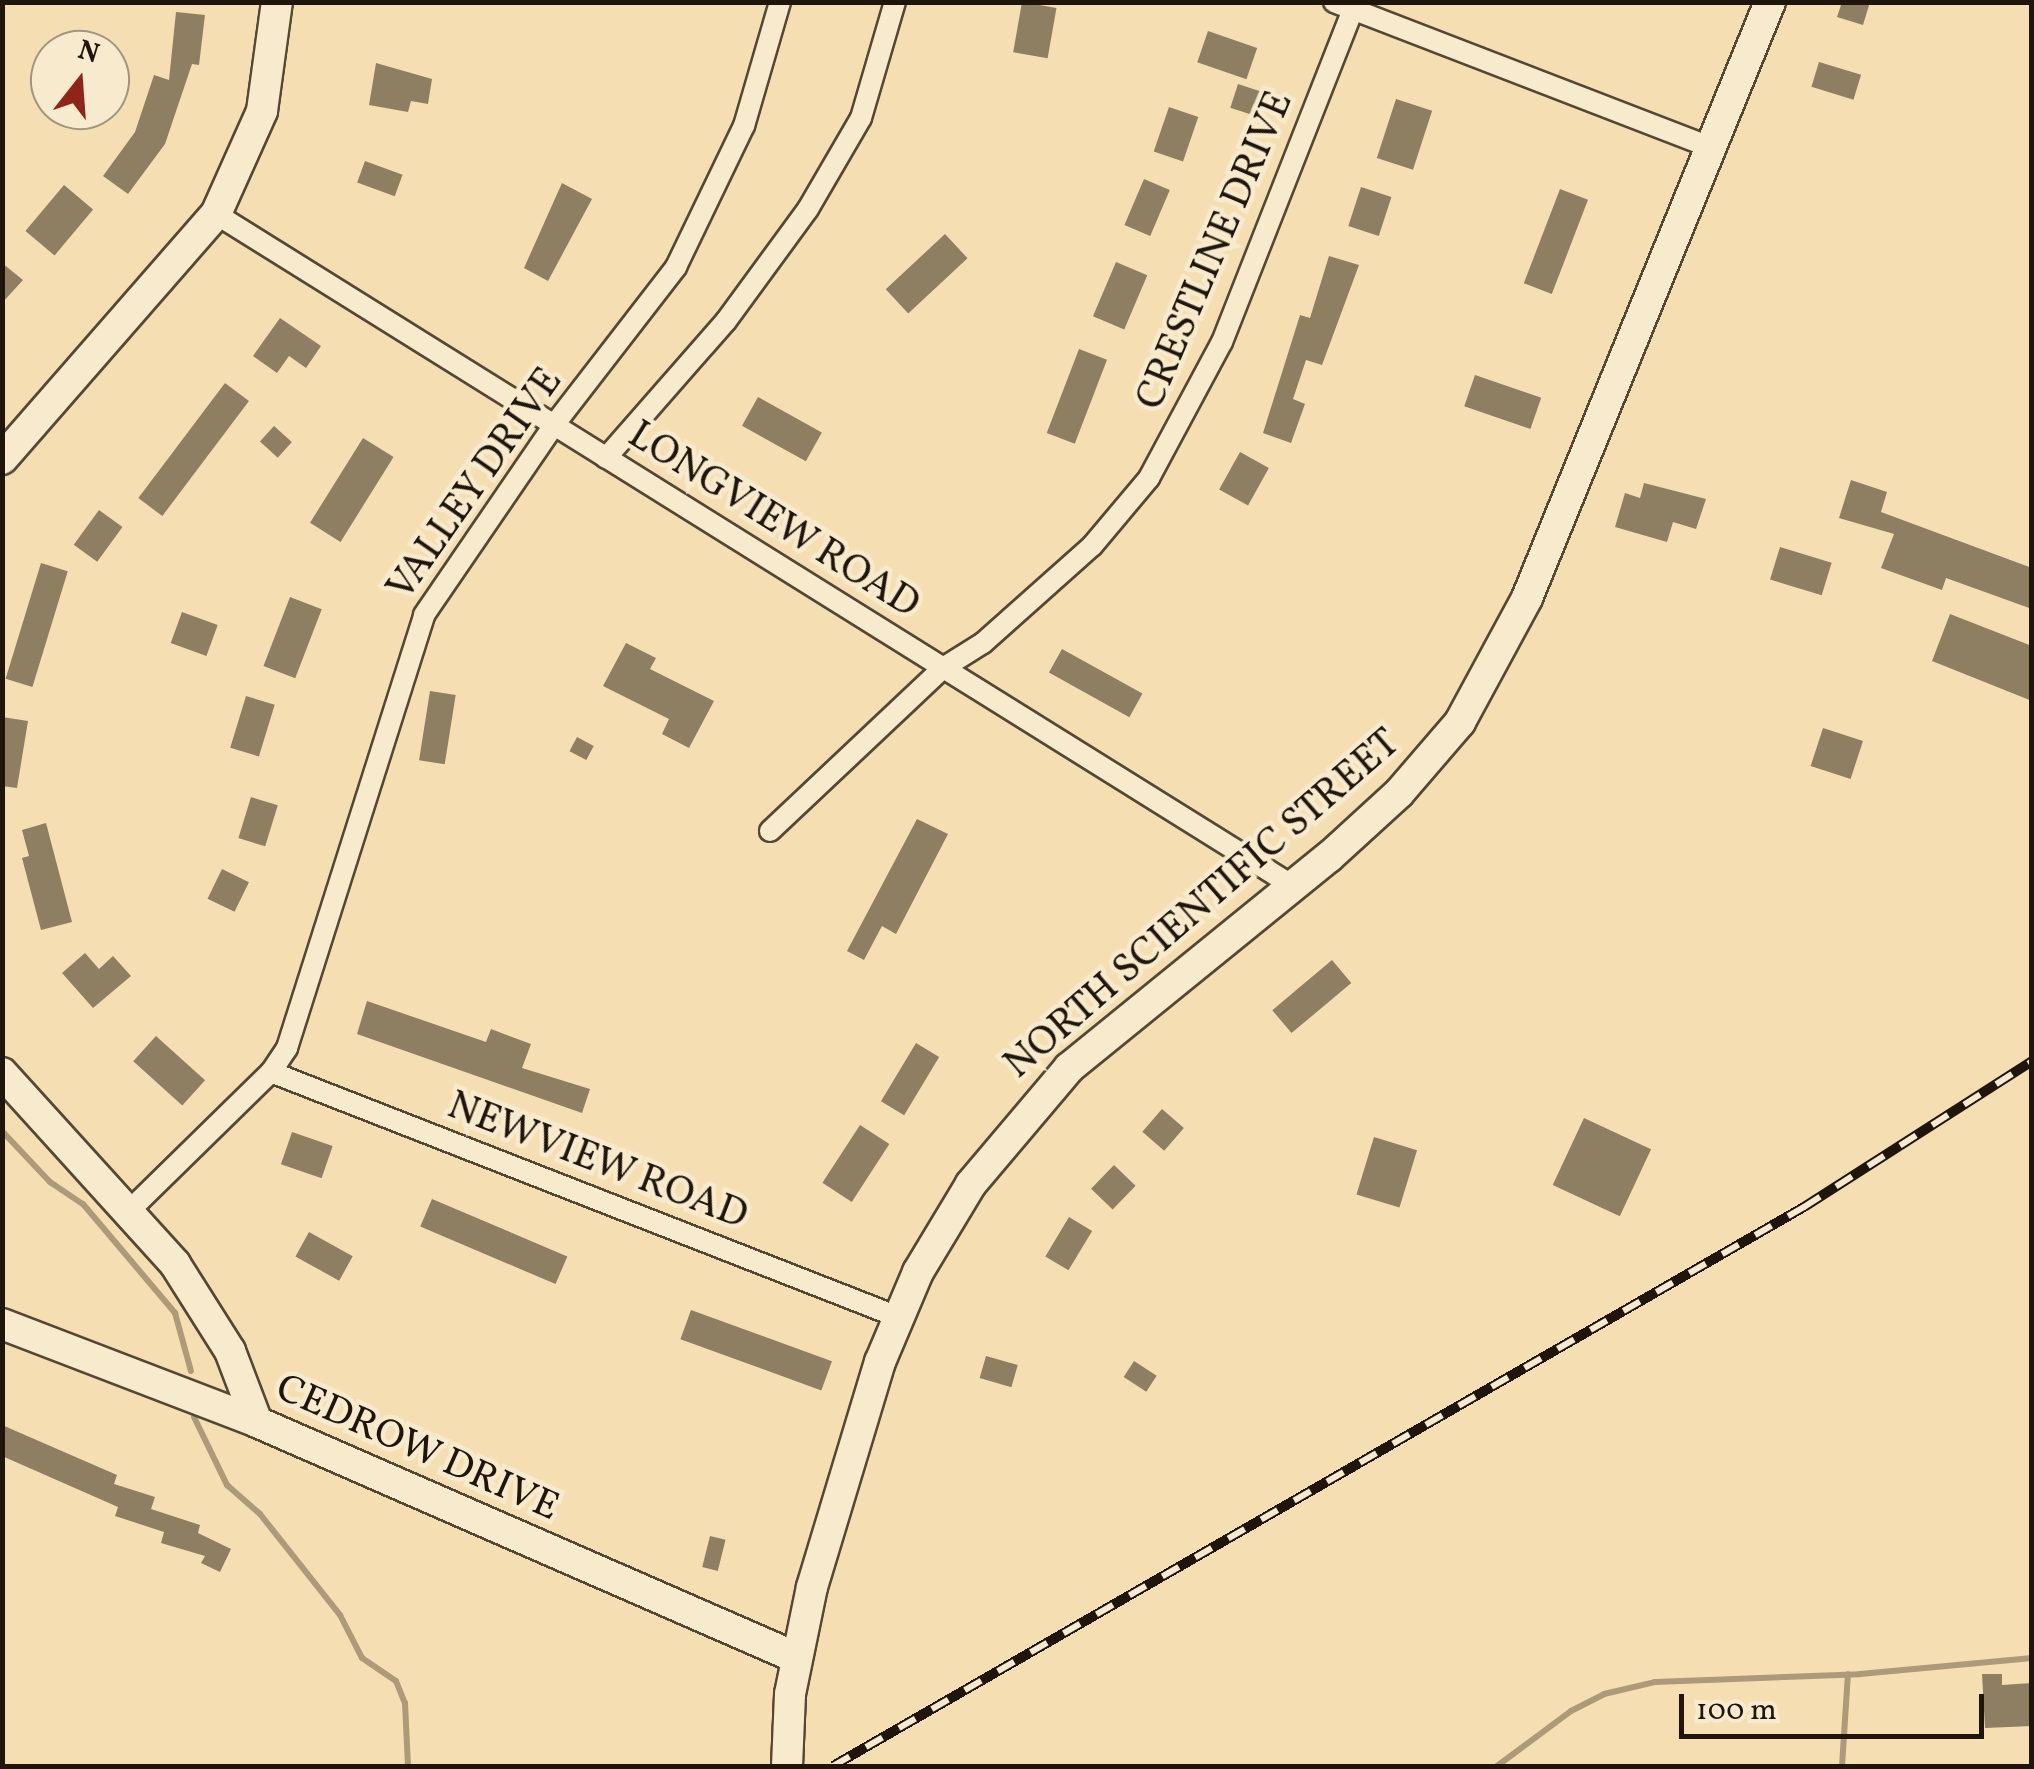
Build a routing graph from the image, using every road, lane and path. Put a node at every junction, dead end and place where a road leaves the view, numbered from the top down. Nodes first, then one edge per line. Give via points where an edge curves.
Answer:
1 (277, 2) edge
2 (780, 2) edge
3 (895, 2) edge
4 (1770, 2) edge
5 (1343, 6) edge
6 (1712, 148) junction
7 (216, 214) junction
8 (554, 425) junction
9 (606, 458) junction
10 (2, 459) edge
11 (943, 668) junction
12 (770, 831) dead end
13 (1292, 886) junction
14 (271, 1072) junction
15 (2, 1073) edge
16 (129, 1210) junction
17 (898, 1317) junction
18 (2, 1324) edge
19 (256, 1422) junction
20 (795, 1657) junction
21 (787, 1766) edge

1 - 7 street via 262,111
2 - 8 street, VALLEY DRIVE via 744,126 702,222 646,310
3 - 9 street via 861,118 808,209 726,322
4 - 6 street, NORTH SCIENTIFIC STREET
5 - 6 street
5 - 11 street, CRESTLINE DRIVE via 1222,342 1175,439 1092,546 983,642
6 - 13 street, NORTH SCIENTIFIC STREET via 1486,682 1410,781
7 - 8 street, LONGVIEW ROAD
7 - 10 street
8 - 9 street, LONGVIEW ROAD
8 - 14 street, VALLEY DRIVE via 424,615 301,1018
9 - 11 street, LONGVIEW ROAD
11 - 12 street, CRESTLINE DRIVE
11 - 13 street, LONGVIEW ROAD
13 - 17 street, NORTH SCIENTIFIC STREET via 1118,1024 1035,1103 971,1184
14 - 16 street, VALLEY DRIVE
14 - 17 street, NEWVIEW ROAD
15 - 16 street
16 - 19 street via 217,1326
17 - 20 street, NORTH SCIENTIFIC STREET via 858,1429
18 - 19 street, CEDROW DRIVE
19 - 20 street, CEDROW DRIVE
20 - 21 street, NORTH SCIENTIFIC STREET

